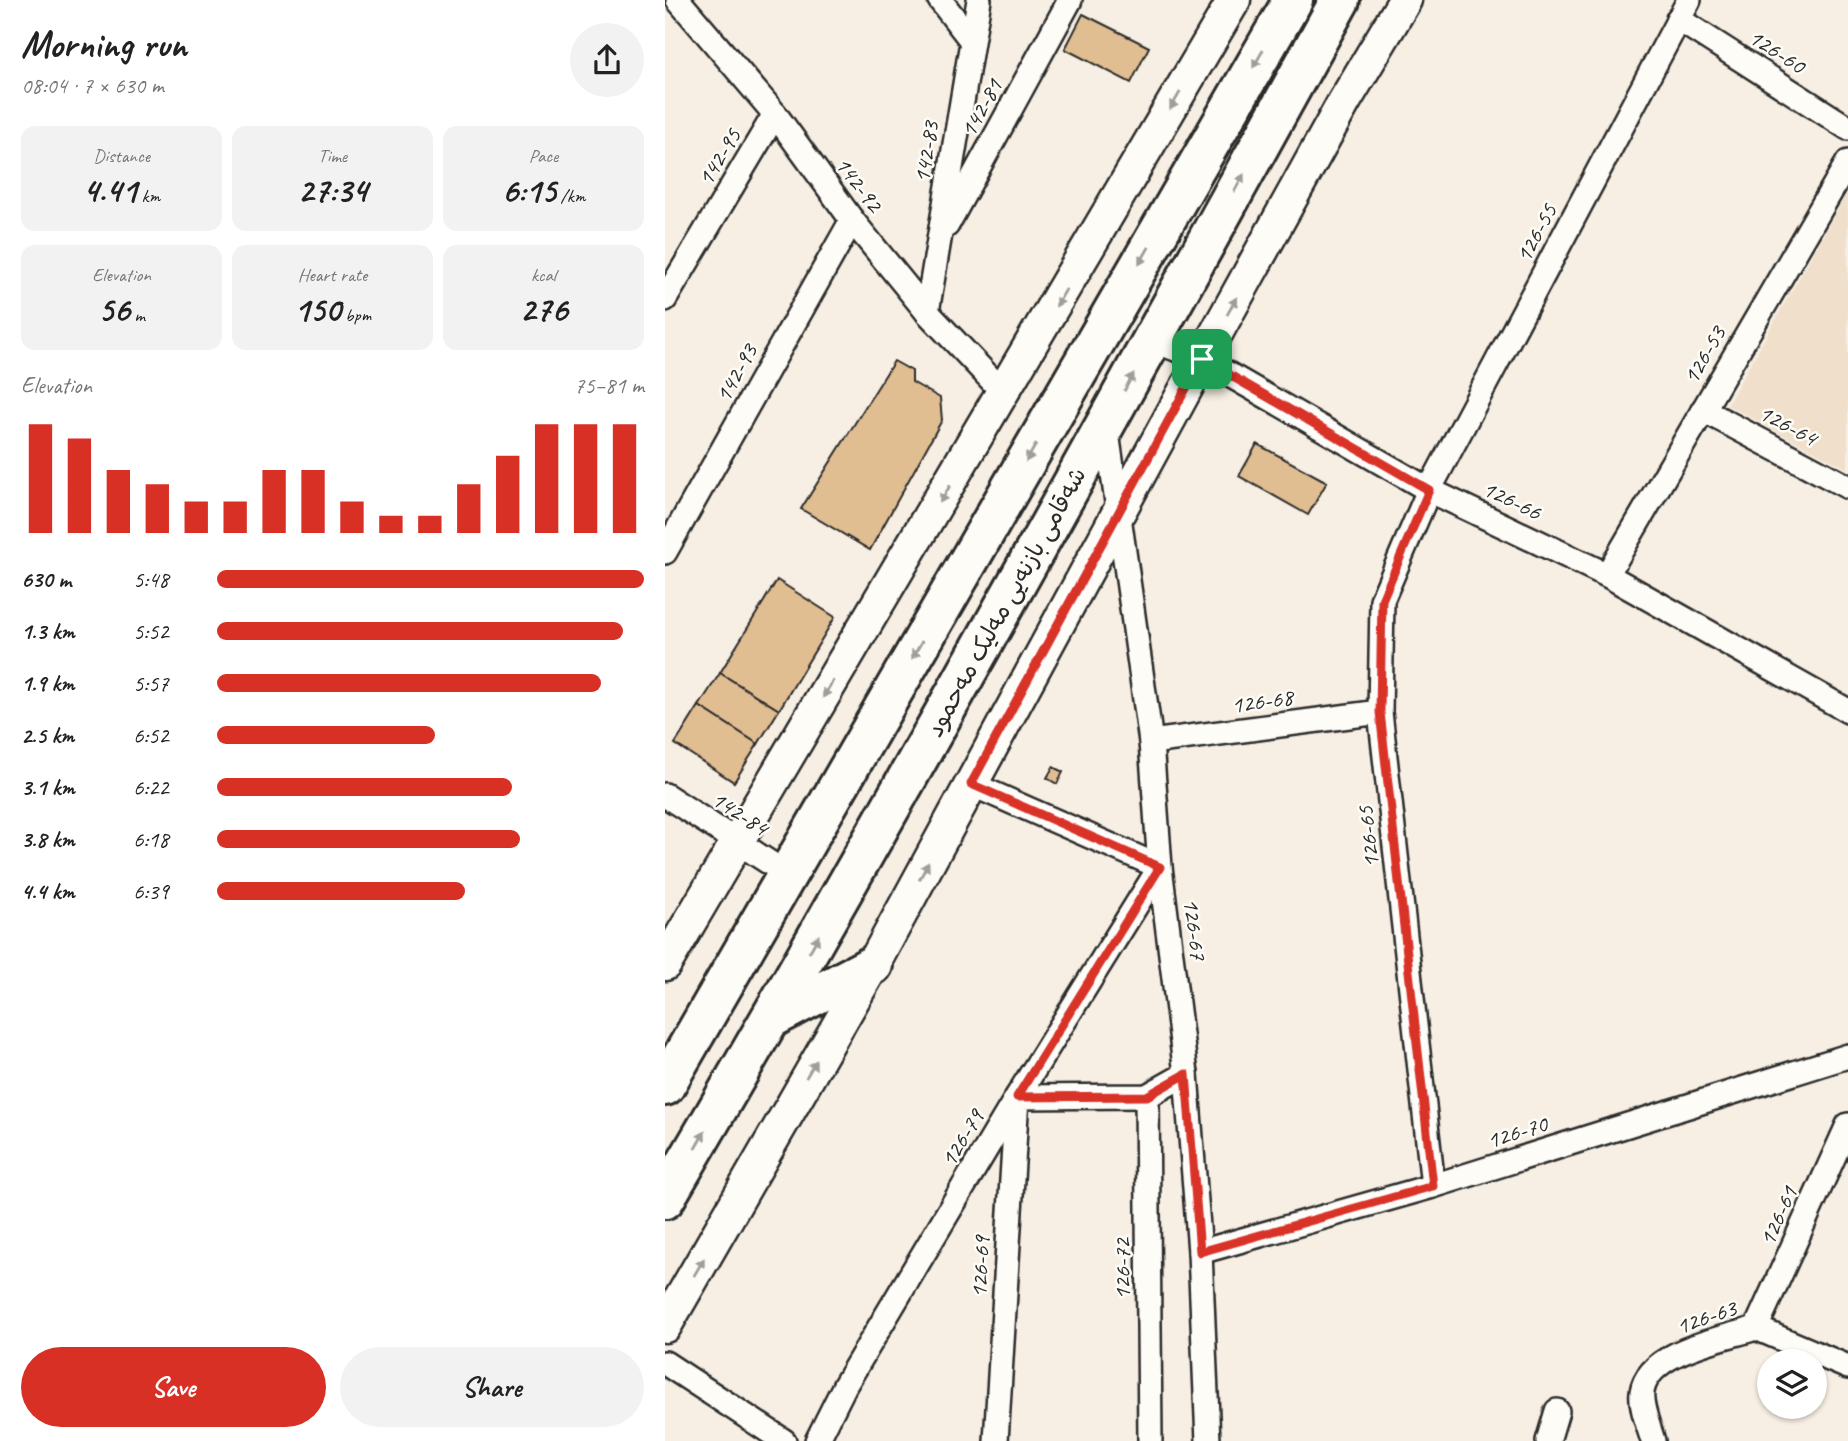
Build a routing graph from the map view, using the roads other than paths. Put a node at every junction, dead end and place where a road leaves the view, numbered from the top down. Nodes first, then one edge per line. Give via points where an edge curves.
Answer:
1 (678, 0) edge
2 (940, 0) edge
3 (979, 0) edge
4 (1070, 0) edge
5 (1234, 0) edge
6 (1293, 0) edge
7 (1340, 0) edge
8 (1405, 0) edge
9 (1683, 9) edge
10 (971, 40) junction
11 (775, 114) junction
12 (1848, 128) edge
13 (1848, 162) edge
14 (852, 220) junction
15 (938, 241) junction
16 (665, 299) edge
17 (927, 312) junction
18 (1152, 340) junction
19 (1202, 359) junction
20 (1005, 394) junction
21 (1703, 410) junction
22 (1106, 425) junction
23 (1848, 486) edge
24 (1429, 490) junction
25 (1120, 514) junction
26 (665, 552) edge
27 (1607, 575) junction
28 (1848, 711) edge
29 (1380, 712) junction
30 (1151, 742) junction
31 (971, 784) junction
32 (665, 795) edge
33 (736, 841) junction
34 (1160, 867) junction
35 (787, 874) junction
36 (665, 964) edge
37 (873, 965) junction
38 (772, 1018) junction
39 (1848, 1056) edge
40 (1186, 1074) junction
41 (665, 1086) edge
42 (1147, 1096) junction
43 (1017, 1097) junction
44 (1848, 1125) edge
45 (1433, 1186) junction
46 (665, 1199) edge
47 (1200, 1252) junction
48 (665, 1326) edge
49 (1756, 1328) junction
50 (665, 1363) edge
51 (1848, 1367) edge
52 (1557, 1411) dead end
53 (784, 1441) edge
54 (817, 1441) edge
55 (996, 1441) edge
56 (1150, 1441) edge
57 (1208, 1441) edge
58 (1548, 1441) edge
59 (1653, 1441) edge

1 - 11 street, 142-92
2 - 10 street
3 - 10 street, 142-83
4 - 15 street, 142-81
5 -> 20 main road
6 -> 35 highway, شەقامی بازنەیی مەلیک مەحمود
18 -> 7 highway, شەقامی بازنەیی مەلیک مەحمود
19 -> 8 main road
9 - 12 street, 126-60
9 - 24 street, 126-55
10 - 15 street, 142-83
11 - 14 street, 142-92
11 - 16 street, 142-95
13 - 21 street, 126-53
14 - 17 street, 142-92
14 - 26 street, 142-93
15 - 17 street, 142-83
17 - 20 street, 142-92
18 - 19 street, 126-66
22 -> 18 highway, شەقامی بازنەیی مەلیک مەحمود
19 - 24 street, 126-66
19 - 25 main road
20 -> 33 main road
21 - 23 street, 126-64
21 - 27 street, 126-53
22 - 25 street, 126-67
38 -> 22 highway, شەقامی بازنەیی مەلیک مەحمود
24 - 27 street, 126-66
24 - 29 street, 126-65 via 1382,600
25 - 30 street, 126-67
25 - 31 main road
27 - 28 street, 126-66
29 - 30 street, 126-68
29 - 45 street, 126-65
30 - 34 street, 126-67
31 - 34 street
37 -> 31 main road
32 - 33 street, 142-84
33 - 35 street, 142-84
33 - 36 main road
34 - 40 street, 126-67
34 - 43 street, 126-79
35 - 41 highway, شەقامی بازنەیی مەلیک مەحمود
37 - 38 highway
48 -> 37 main road
46 -> 38 highway, شەقامی بازنەیی مەلیک مەحمود
39 - 45 street, 126-70
40 - 42 street
40 - 47 street, 126-67
42 - 43 street
42 - 56 street, 126-72
43 - 54 street, 126-79 via 845,1385
43 - 55 street, 126-69
44 - 49 street, 126-61
45 - 47 street, 126-70
47 - 57 street, 126-67
49 - 51 street, 126-63
49 - 59 street, 126-63 via 1671,1356 1650,1370 1641,1394
50 - 53 street
52 - 58 street

